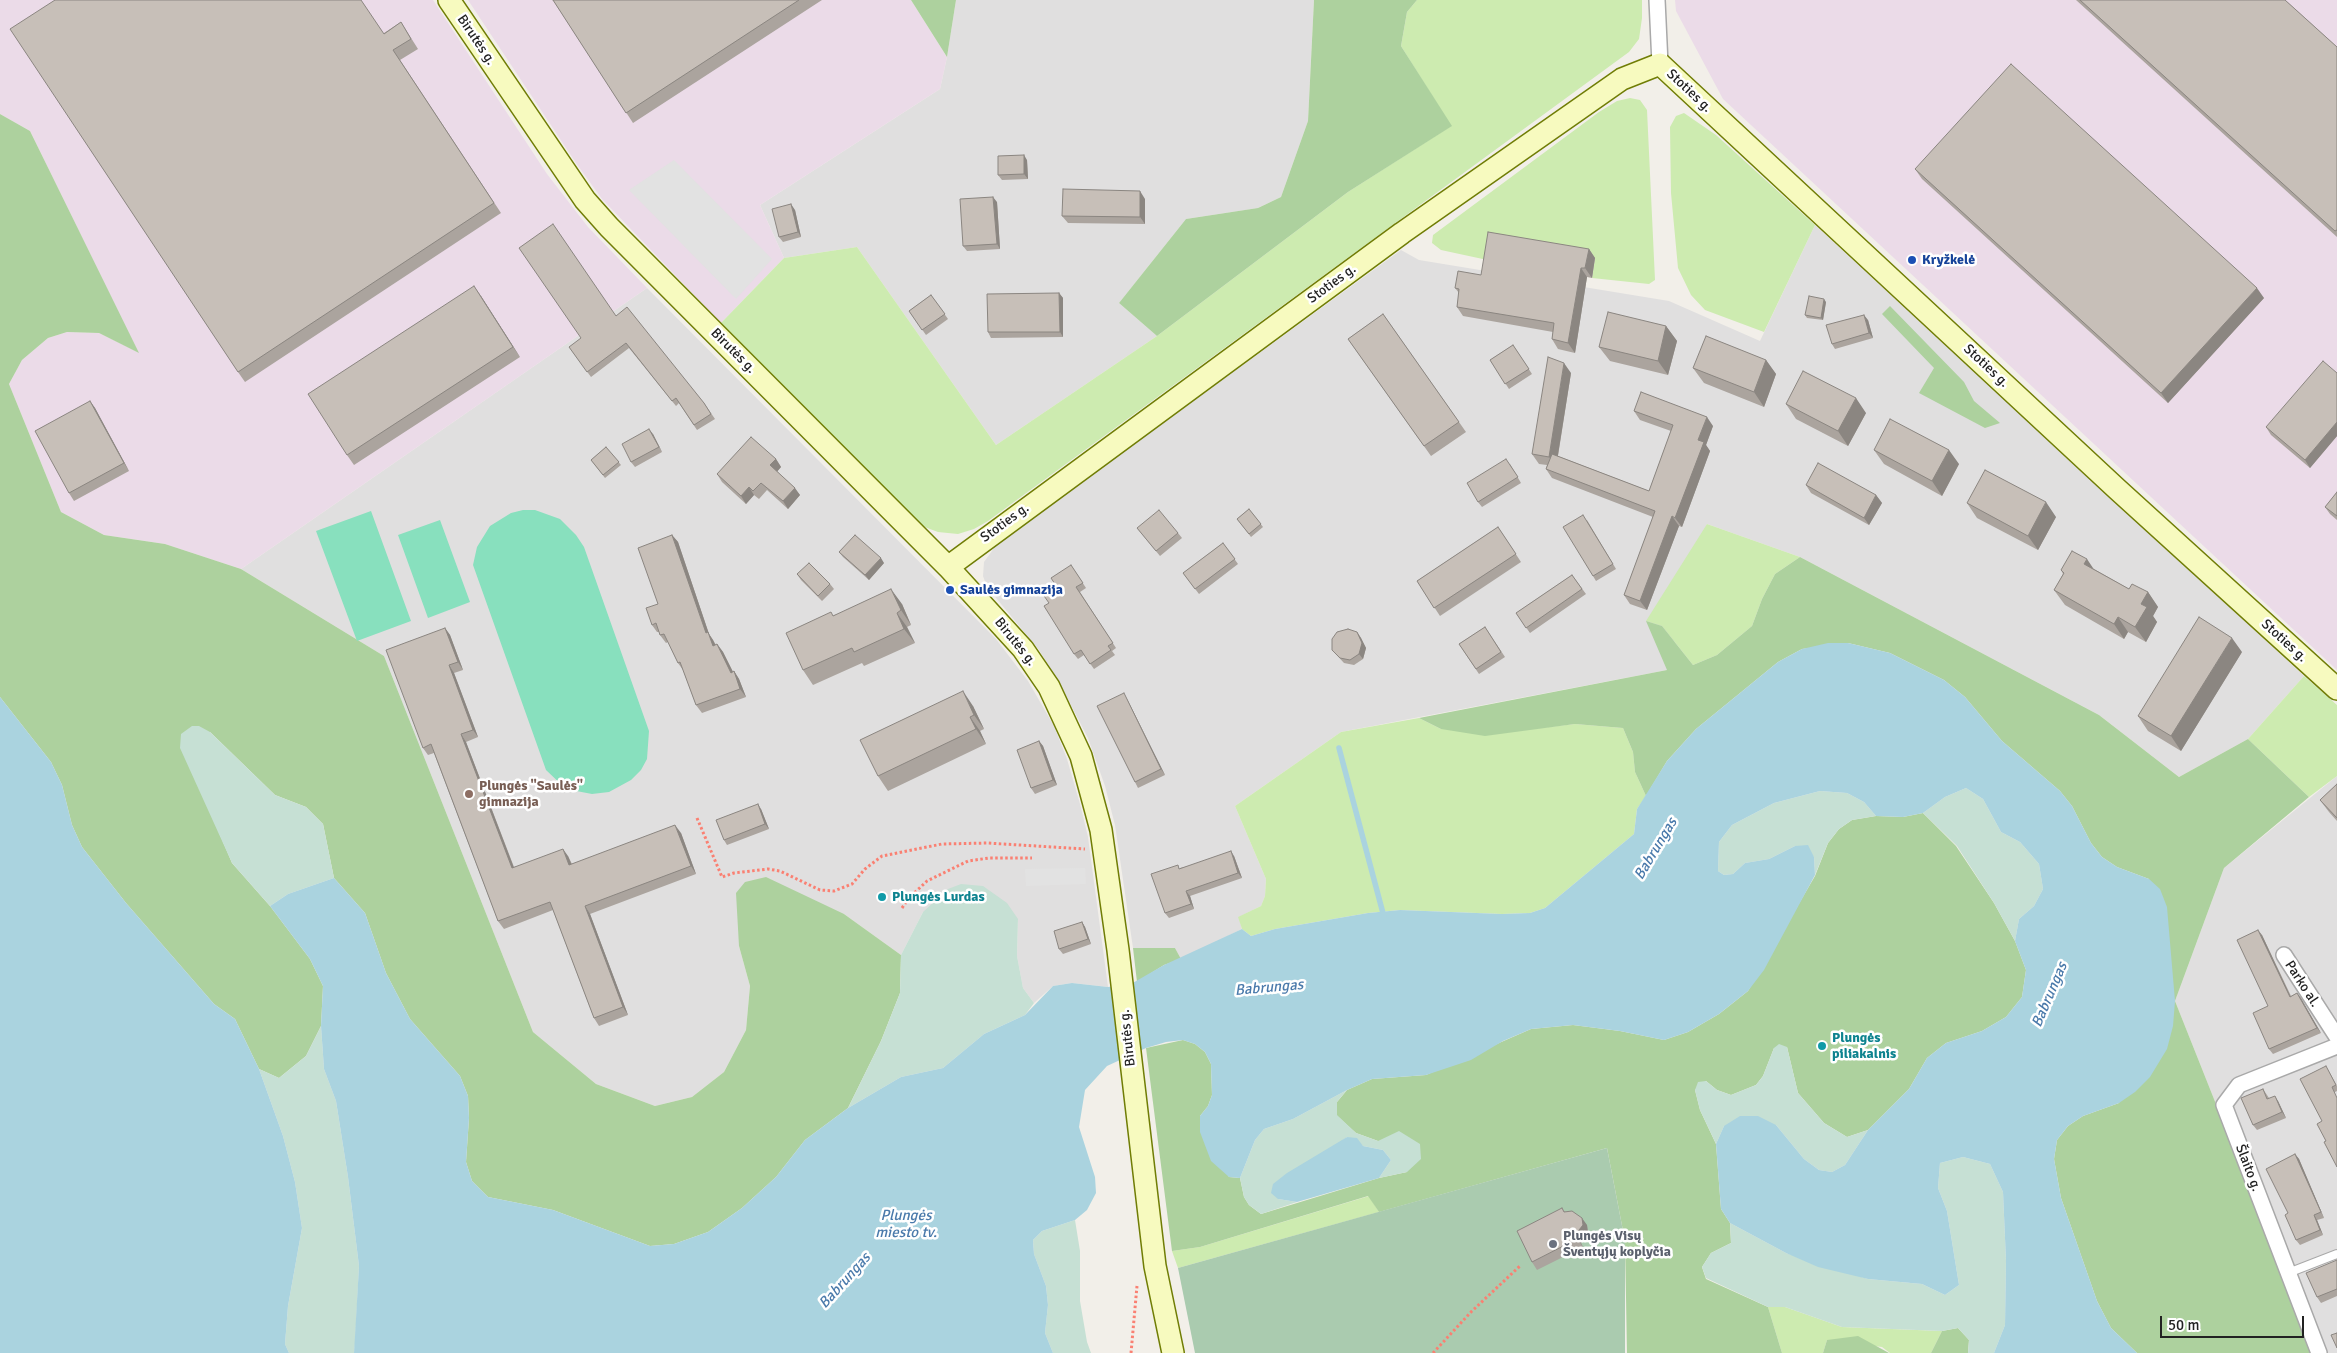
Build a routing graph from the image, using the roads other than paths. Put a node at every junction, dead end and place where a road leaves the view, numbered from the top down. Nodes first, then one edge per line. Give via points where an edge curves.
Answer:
1 (449, 0) edge
2 (1657, 0) edge
3 (1660, 64) junction
4 (948, 567) junction
5 (2337, 689) edge
6 (2284, 955) dead end
7 (2337, 1037) edge
8 (2337, 1046) edge
9 (2337, 1254) edge
10 (2288, 1273) junction
11 (1173, 1353) edge
12 (2319, 1353) edge

1 - 4 main road, Birutės g. via 585,200
2 - 3 street
3 - 4 main road, Stoties g. via 1622,79 1402,233
3 - 5 main road, Stoties g. via 2117,490
4 - 11 main road, Birutės g. via 1023,648 1049,687 1081,756 1101,830 1155,1266
6 - 7 street, Parko al.
8 - 10 street, Šlaito g. via 2239,1085 2224,1105
9 - 10 lane
10 - 12 street, Šlaito g.

